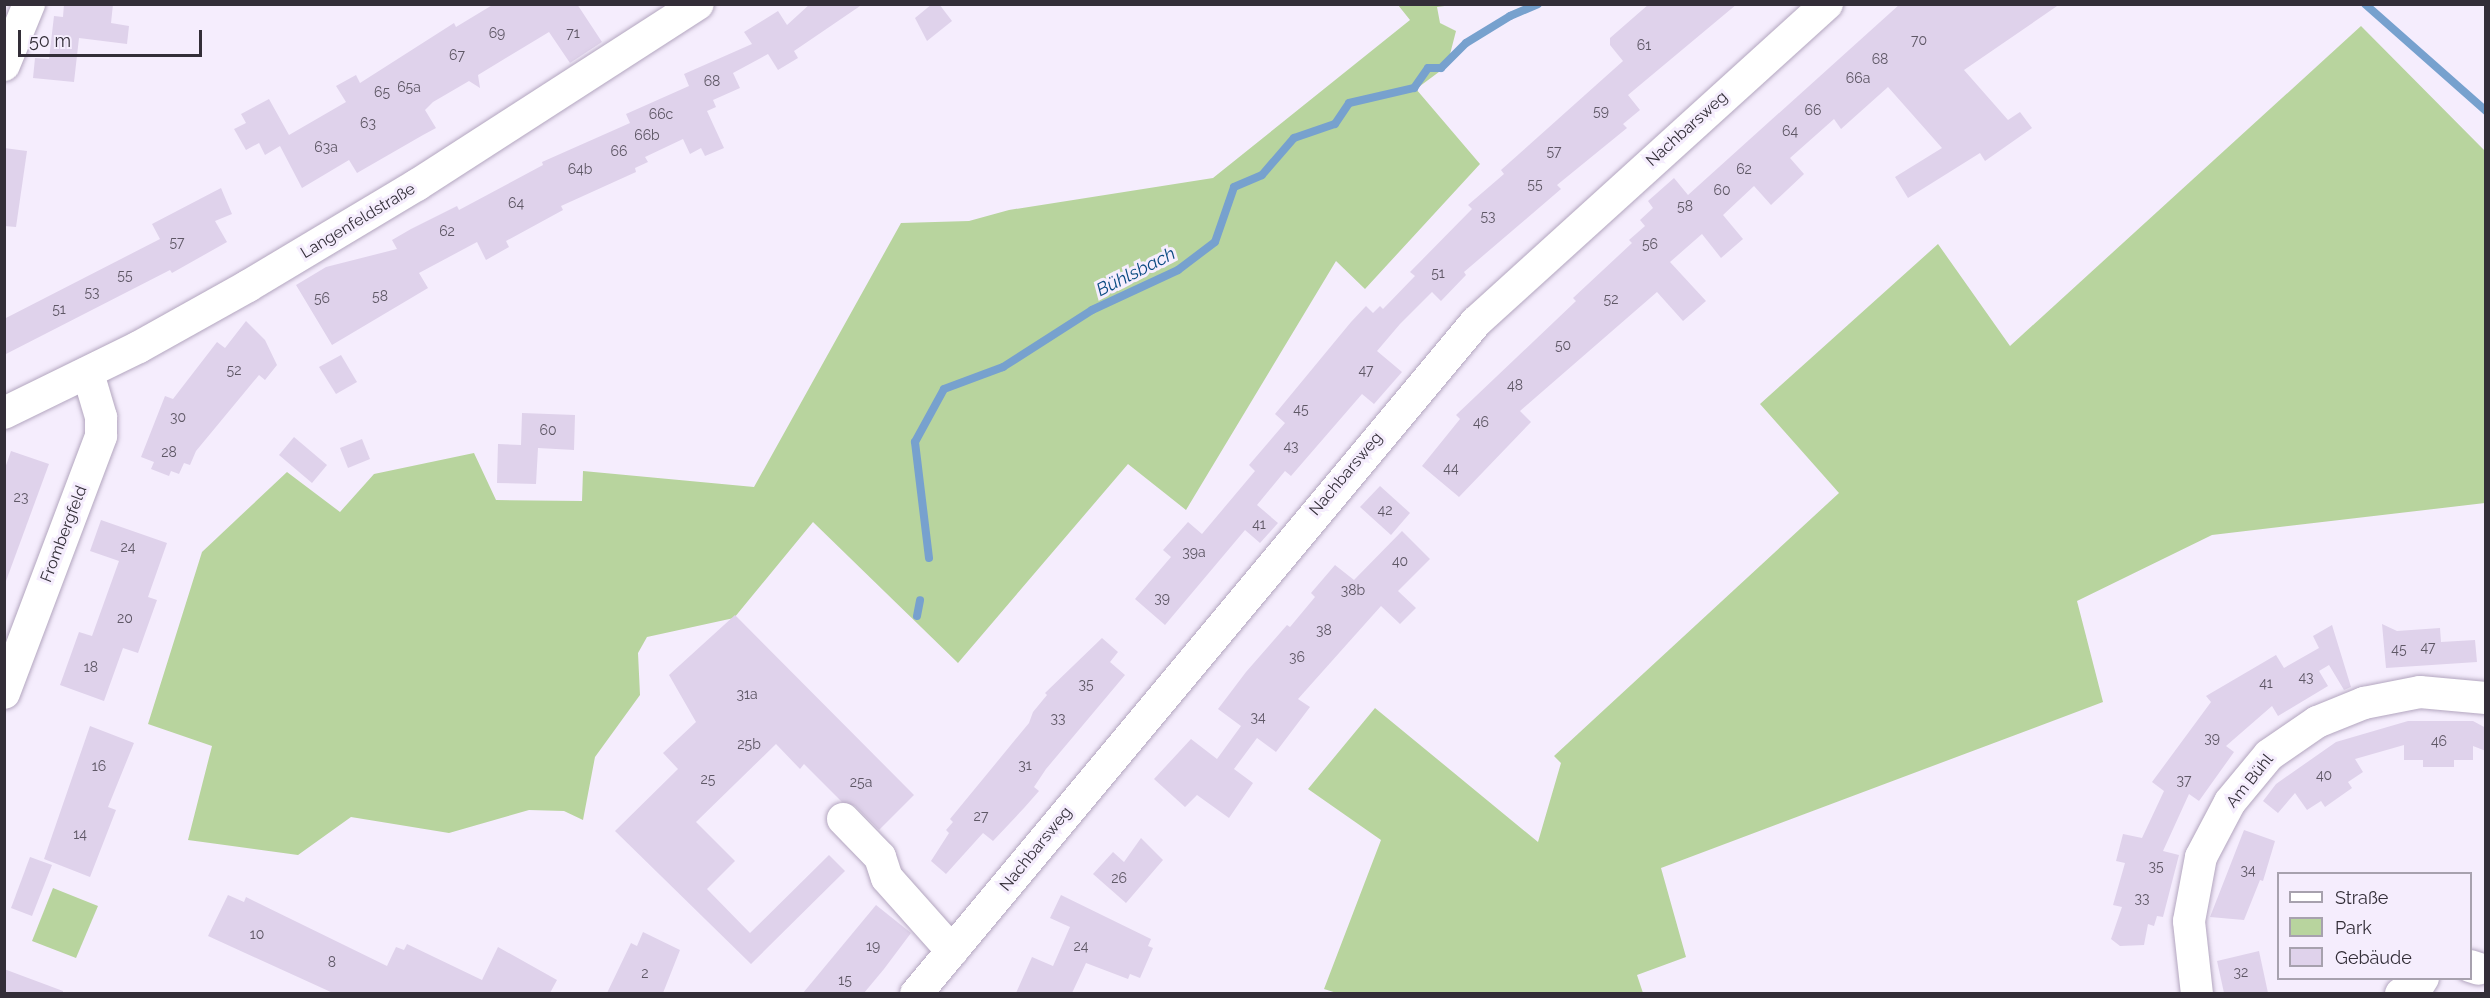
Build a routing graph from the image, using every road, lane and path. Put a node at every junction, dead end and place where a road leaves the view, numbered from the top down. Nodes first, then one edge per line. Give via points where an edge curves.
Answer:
1 (29, 4) edge
2 (698, 4) edge
3 (1827, 4) edge
4 (4, 64) edge
5 (88, 373) junction
6 (4, 413) edge
7 (4, 693) edge
8 (2486, 698) edge
9 (843, 819) dead end
10 (952, 951) junction
11 (2422, 980) edge
12 (916, 993) edge
13 (2197, 993) edge
14 (2401, 993) edge

1 - 4 street
2 - 5 street, Langenfeldstraße via 417,185 248,286
3 - 10 street, Nachbarsweg via 1476,322
5 - 6 street, Langenfeldstraße
5 - 7 street, Frombergfeld via 101,417 101,436
8 - 13 street, Am Bühl via 2420,692 2364,703 2317,722 2269,754 2230,802 2201,857 2189,921
9 - 10 street via 880,857 887,878
10 - 12 street, Nachbarsweg
11 - 14 street via 2416,989

